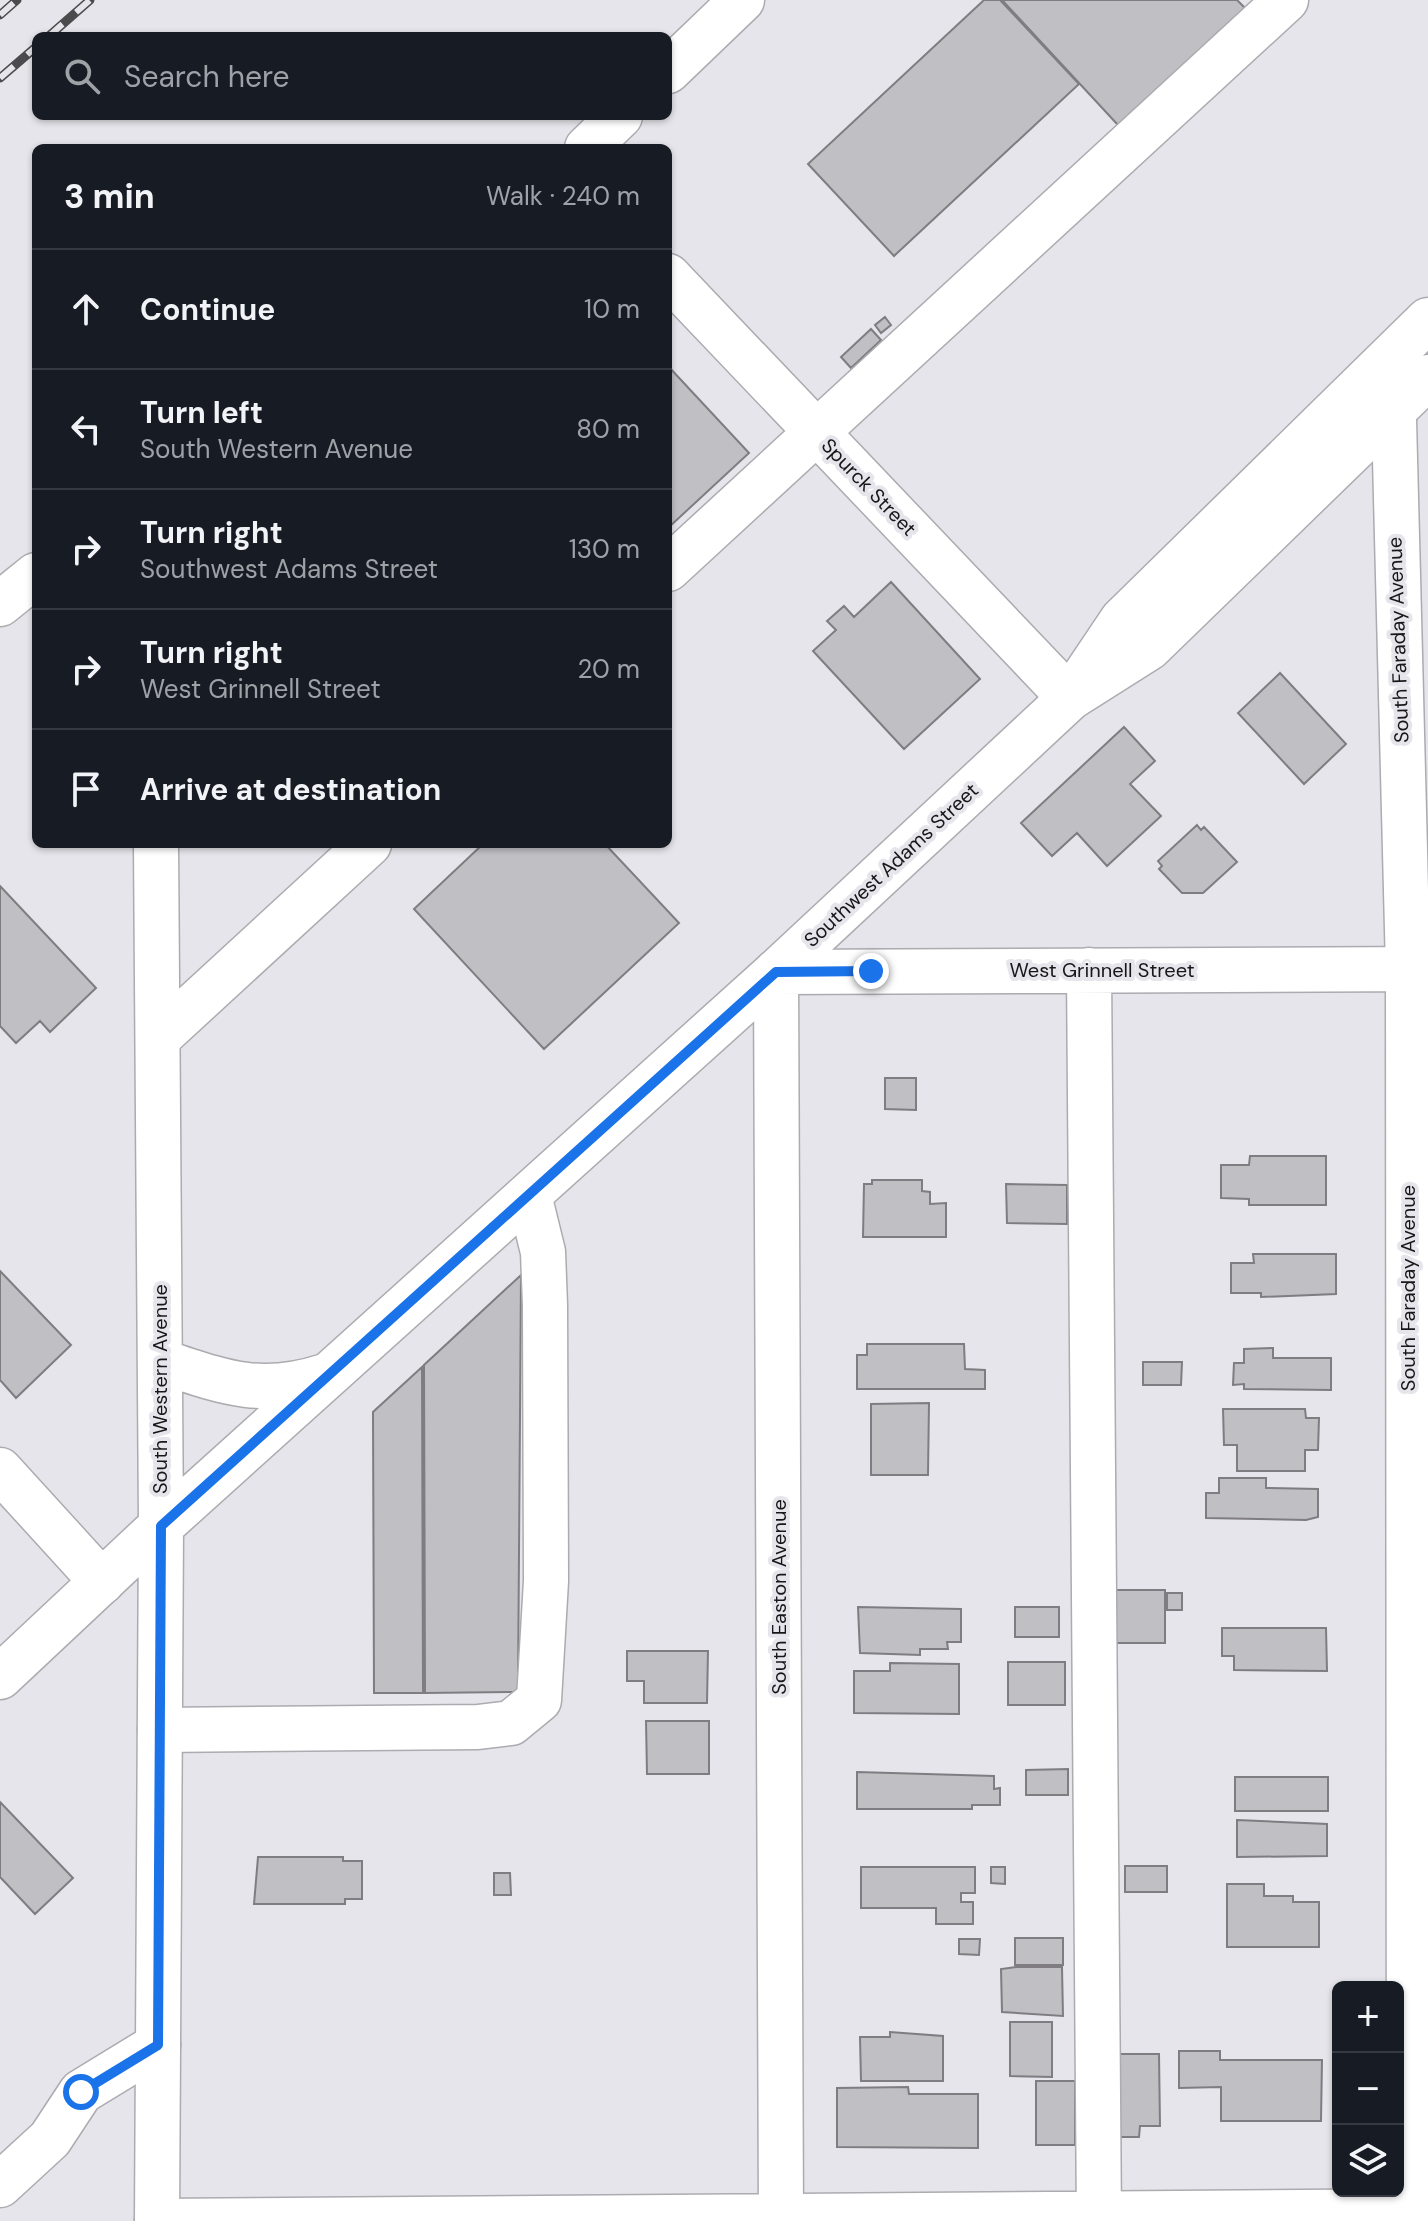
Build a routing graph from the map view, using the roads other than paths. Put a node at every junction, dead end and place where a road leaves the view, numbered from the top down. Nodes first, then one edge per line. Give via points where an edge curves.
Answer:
1 (742, 0) edge
2 (1286, 0) edge
3 (672, 67) edge
4 (616, 120) edge
5 (591, 144) edge
6 (672, 280) edge
7 (1428, 320) edge
8 (1410, 366) edge
9 (1394, 411) junction
10 (817, 432) junction
11 (672, 565) edge
12 (32, 578) edge
13 (0, 604) edge
14 (1070, 698) junction
15 (156, 848) edge
16 (365, 848) edge
17 (1418, 969) edge
18 (1089, 970) junction
19 (776, 972) junction
20 (158, 1038) junction
21 (529, 1195) junction
22 (160, 1361) junction
23 (328, 1376) junction
24 (0, 1470) edge
25 (161, 1526) junction
26 (102, 1582) junction
27 (0, 1677) edge
28 (160, 1730) junction
29 (158, 2045) junction
30 (0, 2185) edge
31 (1415, 2214) edge
32 (1099, 2217) edge
33 (781, 2218) edge
34 (157, 2221) edge

1 - 3 street
2 - 10 street
4 - 5 street
6 - 10 street, Spurck Street
7 - 8 street, Southwest Adams Street
8 - 9 street, South Faraday Avenue
8 - 14 street, Southwest Adams Street via 1122,620
9 - 14 street, Southwest Adams Street via 1149,648
9 - 17 street, South Faraday Avenue
10 - 11 street
10 - 14 street, Spurck Street
12 - 13 street
14 - 19 street, Southwest Adams Street
15 - 20 street, South Western Avenue
16 - 20 street
17 - 18 street, West Grinnell Street
17 - 31 street, South Faraday Avenue
18 - 19 street, West Grinnell Street
18 - 32 street
19 - 21 street, Southwest Adams Street
19 - 33 street, South Easton Avenue
20 - 22 street, South Western Avenue
21 - 23 street, Southwest Adams Street
21 - 28 street via 543,1252 545,1305 546,1581 539,1700 511,1723 478,1727
22 - 23 street via 231,1385 267,1389
22 - 25 street, South Western Avenue
23 - 25 street, Southwest Adams Street
24 - 26 street
25 - 26 street, Southwest Adams Street
25 - 28 street, South Western Avenue
26 - 27 street, Southwest Adams Street
28 - 29 street, South Western Avenue
29 - 30 street via 81,2092 50,2139
29 - 34 street, South Western Avenue
31 - 32 street
32 - 33 street
33 - 34 street

